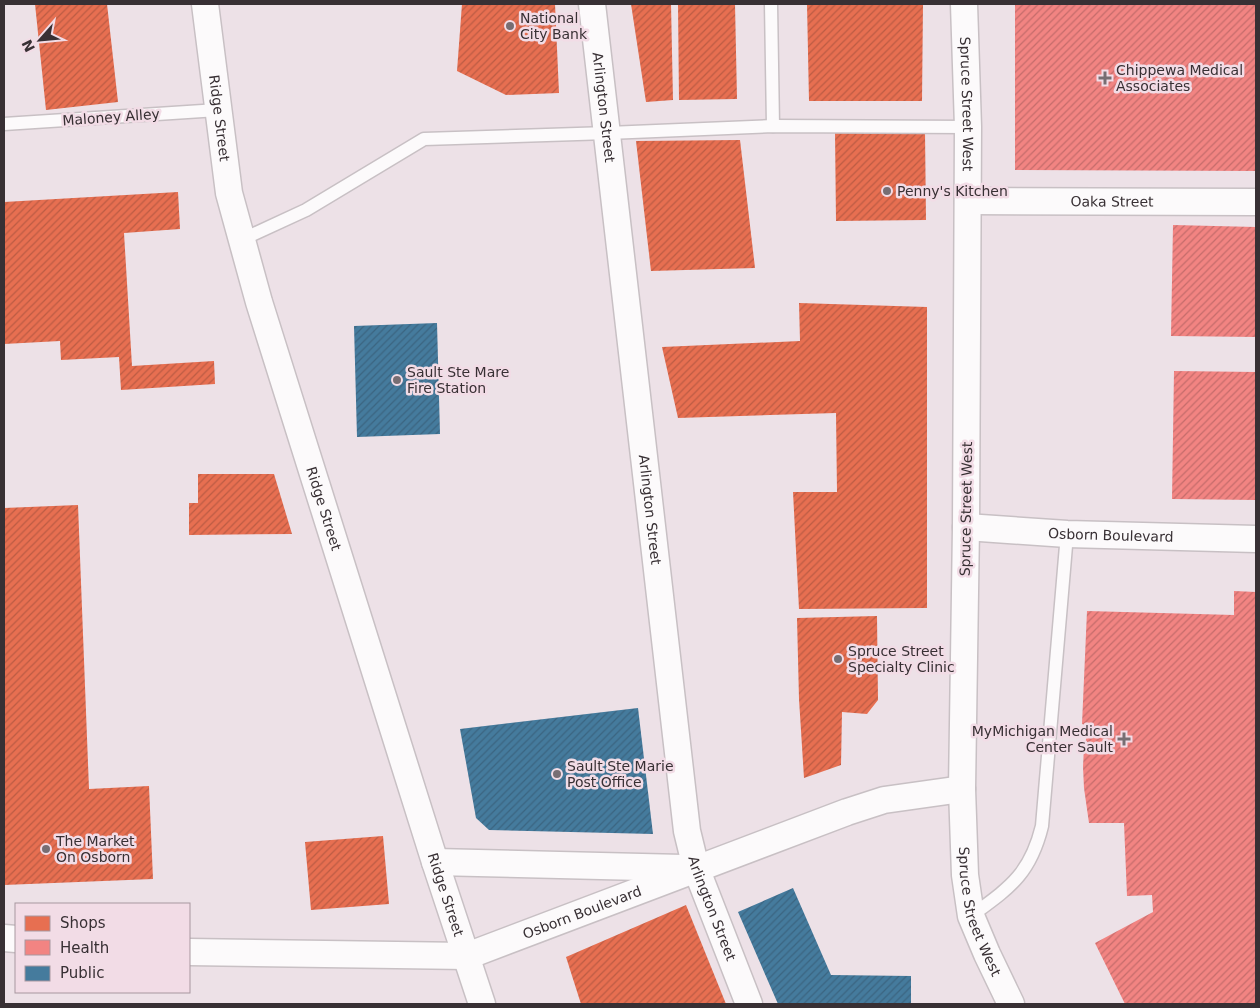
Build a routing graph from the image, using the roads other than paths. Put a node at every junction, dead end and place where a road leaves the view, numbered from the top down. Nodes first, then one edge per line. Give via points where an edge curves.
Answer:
1 (205, 4) edge
2 (592, 4) edge
3 (772, 4) edge
4 (964, 4) edge
5 (218, 110) junction
6 (4, 124) edge
7 (773, 126) junction
8 (968, 127) junction
9 (608, 134) junction
10 (968, 201) junction
11 (1256, 202) edge
12 (241, 240) junction
13 (966, 527) junction
14 (1067, 534) junction
15 (1256, 539) edge
16 (962, 789) junction
17 (435, 862) junction
18 (696, 868) junction
19 (971, 916) junction
20 (190, 952) edge
21 (467, 956) junction
22 (482, 1004) edge
23 (749, 1004) edge
24 (1011, 1004) edge

1 - 5 street, Ridge Street
2 - 9 street, Arlington Street
3 - 7 lane
4 - 8 street, Spruce Street West
5 - 6 lane, Maloney Alley
5 - 12 street, Ridge Street via 229,193
7 - 8 lane
7 - 9 lane
8 - 10 street, Spruce Street West
9 - 12 lane via 424,139 306,210
9 - 18 street, Arlington Street via 687,831
10 - 11 street, Oaka Street
10 - 13 street, Spruce Street West
12 - 17 street, Ridge Street
13 - 14 street, Osborn Boulevard
13 - 16 street, Spruce Street West
14 - 15 street, Osborn Boulevard
14 - 19 lane via 1042,826 1023,872 1007,889
16 - 18 street, Osborn Boulevard via 884,800
16 - 19 street, Spruce Street West via 965,875
17 - 18 street
17 - 21 street, Ridge Street
18 - 21 street, Osborn Boulevard
18 - 23 street, Arlington Street
19 - 24 street, Spruce Street West
20 - 21 street, Osborn Boulevard
21 - 22 street, Ridge Street

